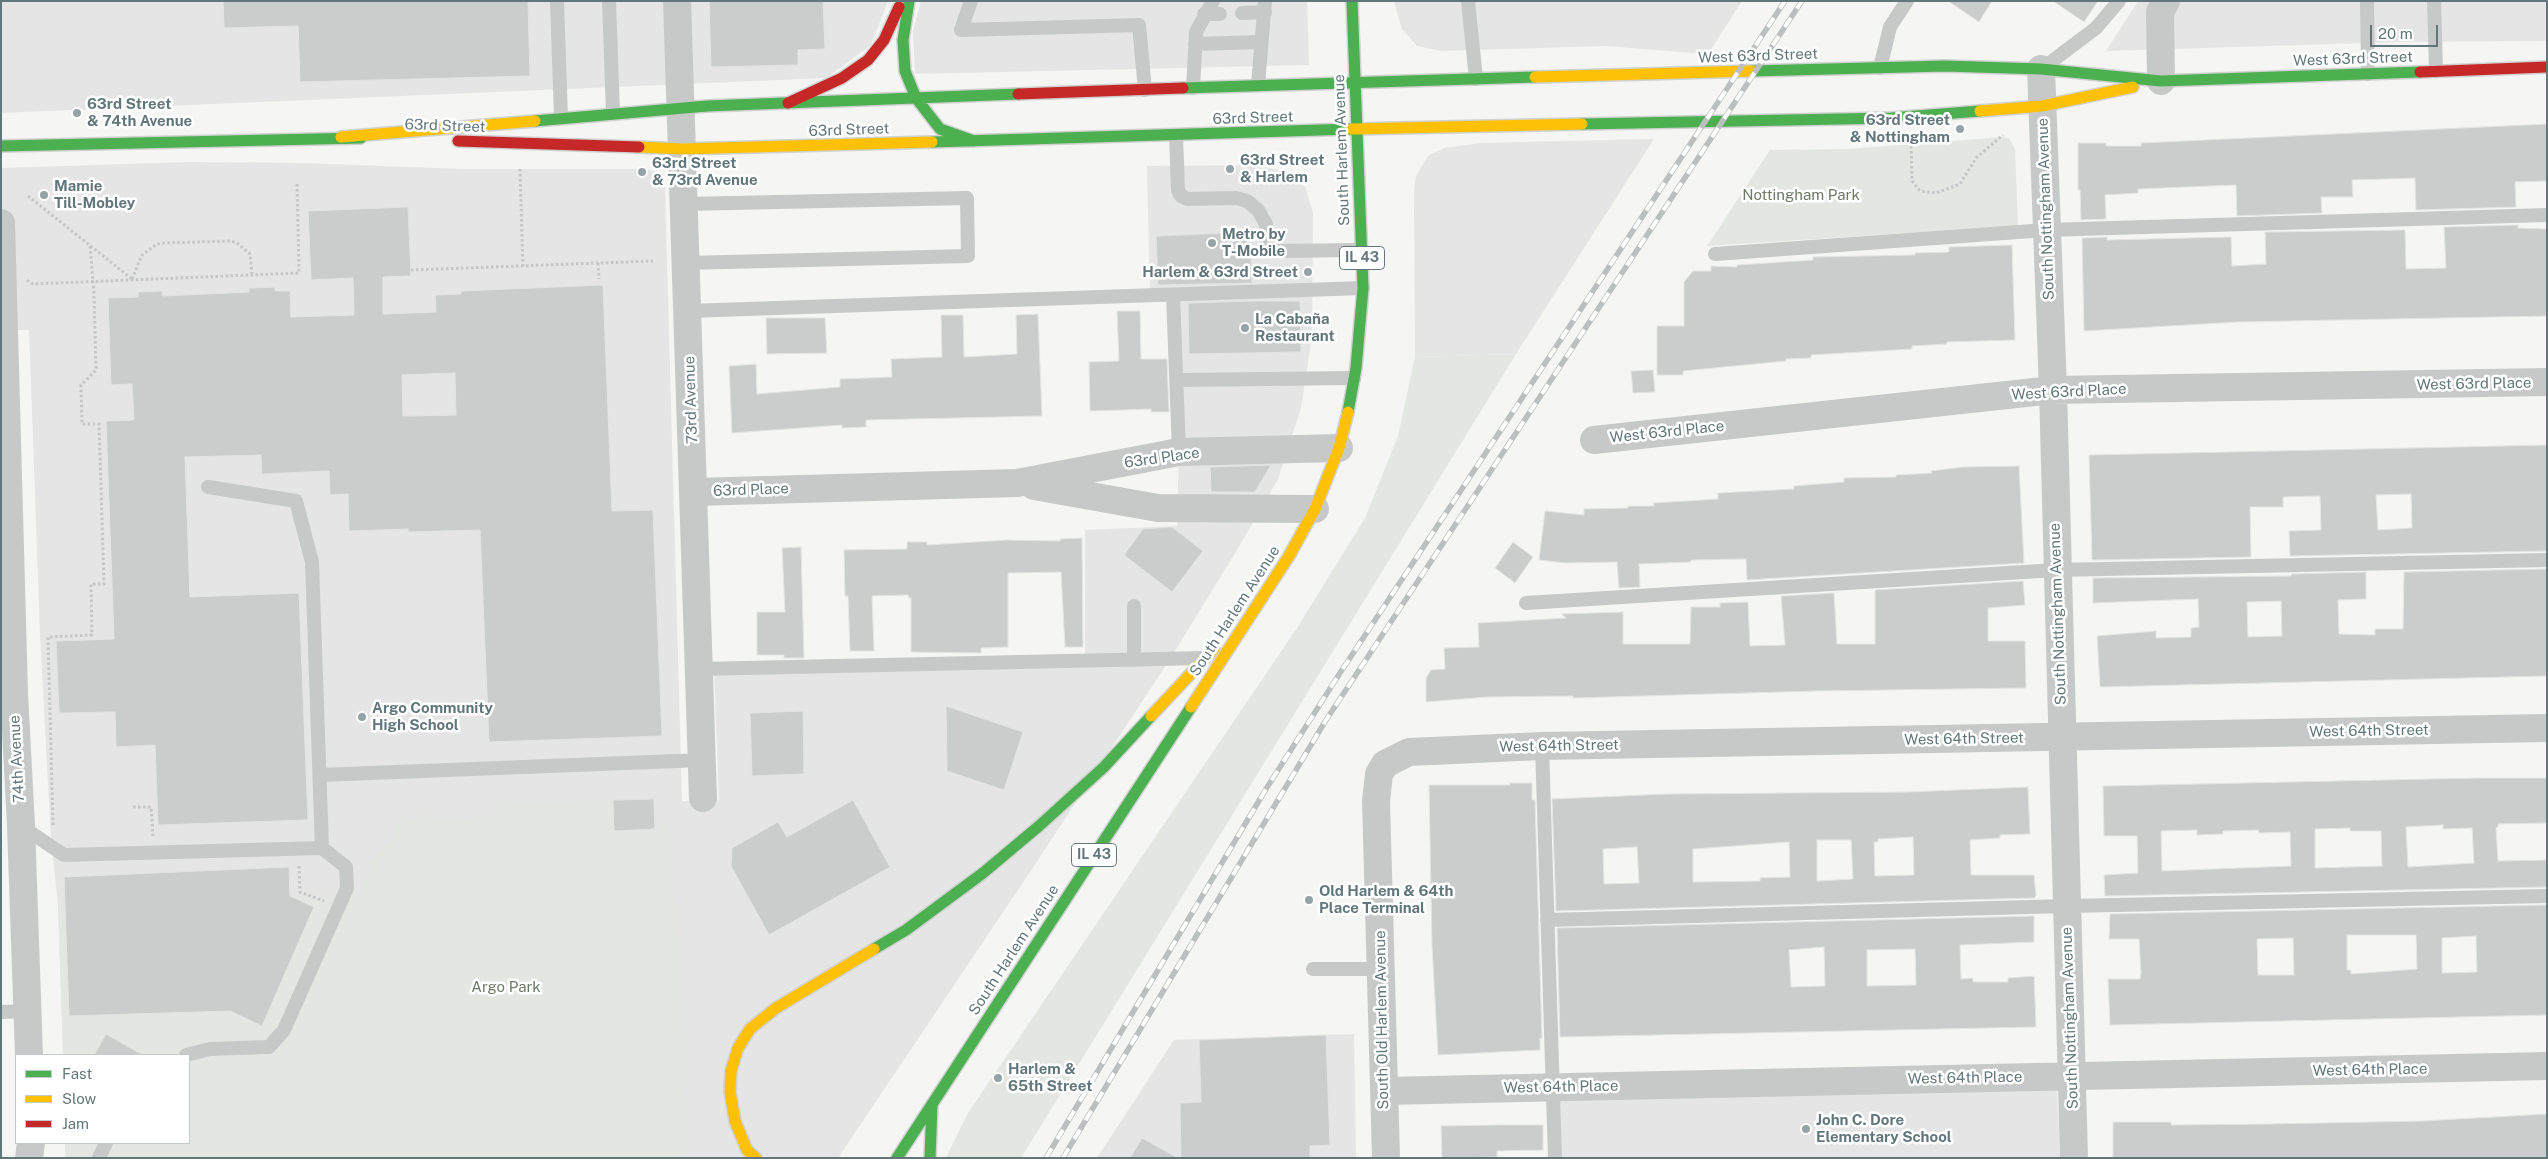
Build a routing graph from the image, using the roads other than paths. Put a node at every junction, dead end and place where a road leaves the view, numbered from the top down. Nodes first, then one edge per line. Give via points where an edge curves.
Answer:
1 (557, 1) edge
2 (610, 1) edge
3 (677, 1) edge
4 (902, 1) edge
5 (909, 1) edge
6 (971, 1) edge
7 (1213, 1) edge
8 (1352, 1) edge
9 (1468, 1) edge
10 (1907, 1) edge
11 (2118, 1) edge
12 (2166, 1) edge
13 (2367, 1) edge
14 (2434, 1) edge
15 (1265, 7) edge
16 (1242, 13) dead end
17 (1204, 14) junction
18 (1220, 14) dead end
19 (1261, 42) junction
20 (1195, 44) junction
21 (1880, 68) junction
22 (2547, 68) edge
23 (2041, 70) junction
24 (2436, 71) junction
25 (2368, 74) junction
26 (1476, 79) junction
27 (2161, 81) junction
28 (1354, 82) junction
29 (1258, 86) junction
30 (1193, 88) junction
31 (1145, 90) junction
32 (916, 98) junction
33 (788, 102) junction
34 (2042, 106) junction
35 (680, 108) junction
36 (613, 113) junction
37 (561, 118) junction
38 (1357, 129) junction
39 (1176, 135) junction
40 (341, 137) junction
41 (974, 141) junction
42 (1, 146) edge
43 (682, 149) junction
44 (684, 204) junction
45 (2547, 215) edge
46 (1, 223) edge
47 (2046, 230) junction
48 (1361, 250) junction
49 (1715, 254) dead end
50 (686, 264) junction
51 (1363, 288) junction
52 (1173, 295) junction
53 (688, 311) junction
54 (3, 328) edge
55 (1354, 378) junction
56 (1177, 380) junction
57 (2547, 382) edge
58 (2053, 390) junction
59 (1594, 440) dead end
60 (1338, 448) junction
61 (1179, 452) junction
62 (1017, 483) junction
63 (208, 487) dead end
64 (694, 492) junction
65 (1315, 509) junction
66 (5, 510) edge
67 (2547, 560) edge
68 (2056, 570) junction
69 (1526, 603) dead end
70 (1134, 606) dead end
71 (1256, 608) junction
72 (1204, 658) junction
73 (1134, 660) junction
74 (699, 669) junction
75 (8, 694) edge
76 (2547, 728) edge
77 (2062, 738) junction
78 (1542, 746) junction
79 (702, 760) junction
80 (1385, 764) joint
81 (320, 775) junction
82 (703, 798) dead end
83 (21, 826) junction
84 (322, 848) junction
85 (12, 854) edge
86 (2547, 896) edge
87 (2067, 906) junction
88 (1547, 920) junction
89 (1313, 969) dead end
90 (1381, 969) junction
91 (14, 1011) edge
92 (29, 1054) edge
93 (190, 1054) edge
94 (2547, 1066) edge
95 (2072, 1076) junction
96 (1552, 1087) junction
97 (1384, 1090) junction
98 (932, 1103) junction
99 (31, 1144) edge
100 (106, 1144) edge
101 (29, 1158) edge
102 (99, 1158) edge
103 (756, 1158) edge
104 (897, 1158) edge
105 (930, 1158) edge
106 (1386, 1158) edge
107 (1555, 1158) edge
108 (2074, 1158) edge

1 - 37 lane
2 - 36 lane
3 - 35 street, 73rd Avenue
4 - 33 main road via 884,40 868,60 842,78
5 - 32 main road via 903,40 905,71
6 - 31 lane via 960,30 1138,25
7 - 17 lane
8 - 28 main road, South Harlem Avenue / IL 43
9 - 26 lane
10 - 21 lane via 1890,28
11 - 23 lane via 2096,28
12 - 27 street via 2160,12
13 - 25 lane
14 - 24 lane
15 - 16 lane
15 - 19 lane
17 - 18 lane
17 - 20 lane
19 - 20 lane
19 - 29 lane
20 - 30 lane
21 - 23 main road, West 63rd Street via 1945,66
21 - 26 main road, West 63rd Street
22 - 24 main road, West 63rd Street
23 - 27 main road, West 63rd Street
23 - 34 street, South Nottingham Avenue
24 - 25 main road, West 63rd Street
25 - 27 main road, West 63rd Street
26 - 28 main road, West 63rd Street
27 - 34 main road, West 63rd Street
28 - 29 main road, 63rd Street
28 - 38 main road, South Harlem Avenue / IL 43
29 - 30 main road, 63rd Street
30 - 31 main road, 63rd Street
31 - 32 main road, 63rd Street
32 - 33 main road, 63rd Street
32 - 41 main road via 940,129
33 - 35 main road, 63rd Street
34 - 38 main road, West 63rd Street via 1891,118
34 - 47 street, South Nottingham Avenue
35 - 36 main road, 63rd Street
35 - 43 street, 73rd Avenue
36 - 37 main road, 63rd Street
37 - 40 main road, 63rd Street
38 - 39 main road, 63rd Street
38 - 48 main road, South Harlem Avenue / IL 43
39 - 41 main road, 63rd Street
39 - 48 lane via 1181,196 1187,199 1236,198 1247,201 1258,210 1266,224 1266,242 1271,249
40 - 42 main road, 63rd Street
40 - 43 main road, 63rd Street
41 - 43 main road, 63rd Street
43 - 44 street, 73rd Avenue
44 - 50 street, 73rd Avenue
44 - 50 lane via 967,198 968,256
45 - 47 lane
46 - 54 street, 74th Avenue
47 - 49 lane
47 - 58 street, South Nottingham Avenue
48 - 51 main road, South Harlem Avenue / IL 43
50 - 53 street, 73rd Avenue
51 - 52 lane
51 - 55 main road, South Harlem Avenue / IL 43
52 - 53 lane
52 - 56 lane
53 - 64 street, 73rd Avenue
54 - 66 street, 74th Avenue
55 - 56 lane
55 - 60 main road, South Harlem Avenue / IL 43
56 - 61 lane
57 - 58 street, West 63rd Place
58 - 59 street, West 63rd Place
58 - 68 street, South Nottingham Avenue
60 - 61 street, 63rd Place
60 - 65 main road, South Harlem Avenue / IL 43
61 - 62 street, 63rd Place
62 - 64 street, 63rd Place
62 - 65 street, 63rd Place via 1158,508
63 - 81 lane via 296,501 312,562
64 - 74 street, 73rd Avenue
65 - 71 main road, South Harlem Avenue / IL 43
66 - 75 street, 74th Avenue
67 - 68 lane
68 - 69 lane
68 - 77 street, South Nottingham Avenue
70 - 73 lane
71 - 72 main road
71 - 98 main road, South Harlem Avenue / IL 43
72 - 73 lane
72 - 103 main road via 1104,767 983,873 906,930 776,1008 750,1029 738,1048 730,1071 730,1092 735,1121 748,1150
73 - 74 lane
74 - 79 street, 73rd Avenue
75 - 83 street, 74th Avenue
76 - 77 street, West 64th Street
77 - 78 street, West 64th Street
77 - 87 street, South Nottingham Avenue
78 - 80 street, West 64th Street via 1409,752
78 - 88 lane
79 - 81 lane
79 - 82 street, 73rd Avenue
80 - 90 street, South Old Harlem Avenue via 1379,774 1376,802
81 - 84 lane
83 - 84 lane via 64,855
83 - 85 street, 74th Avenue
84 - 93 lane via 346,867 347,888 284,1030 268,1048 210,1049
85 - 91 street, 74th Avenue
86 - 87 lane
87 - 88 lane
87 - 95 street, South Nottingham Avenue
88 - 96 lane
89 - 90 lane
90 - 97 street, South Old Harlem Avenue
91 - 92 street, 74th Avenue
94 - 95 street, West 64th Place
95 - 96 street, West 64th Place
95 - 108 street, South Nottingham Avenue
96 - 97 street, West 64th Place
96 - 107 lane
97 - 106 street, South Old Harlem Avenue
98 - 104 main road, South Harlem Avenue / IL 43
98 - 105 main road
99 - 101 street
100 - 102 lane

